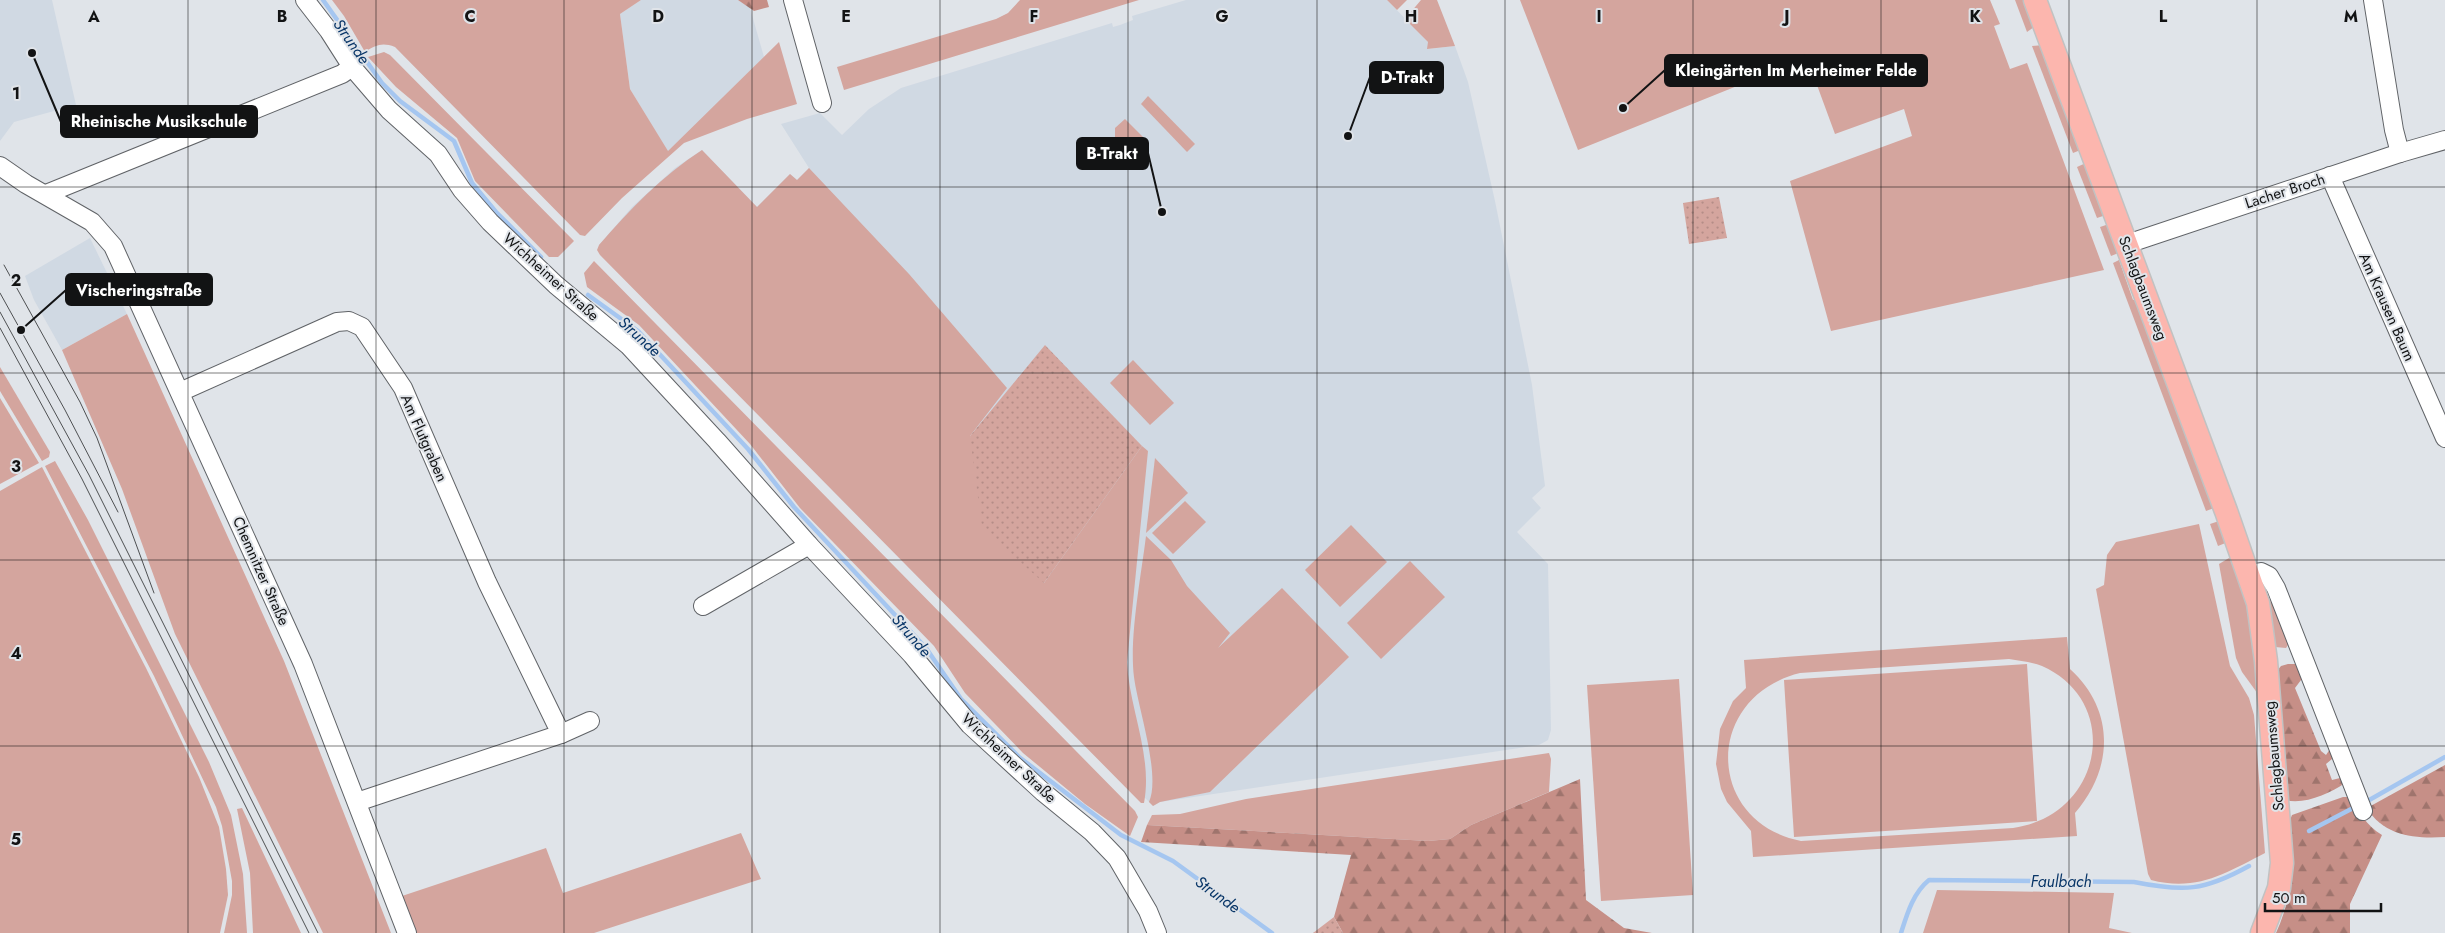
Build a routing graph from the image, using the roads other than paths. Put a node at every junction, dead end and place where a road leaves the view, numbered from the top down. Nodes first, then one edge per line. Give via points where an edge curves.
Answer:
1 (305, 0) edge
2 (793, 0) edge
3 (2036, 0) edge
4 (2373, 0) edge
5 (352, 67) junction
6 (822, 103) dead end
7 (2445, 140) edge
8 (2400, 153) junction
9 (0, 166) edge
10 (2330, 176) junction
11 (82, 181) junction
12 (43, 193) junction
13 (92, 222) junction
14 (2127, 244) junction
15 (180, 392) junction
16 (2445, 438) edge
17 (808, 545) junction
18 (2250, 576) junction
19 (703, 606) dead end
20 (590, 721) dead end
21 (560, 734) junction
22 (357, 802) junction
23 (2360, 805) dead end
24 (407, 933) edge
25 (1157, 933) edge
26 (2262, 933) edge

1 - 5 street, Wichheimer Straße
2 - 6 street
3 - 14 main road, Schlagbaumsweg
4 - 8 street
5 - 11 street via 342,74
5 - 17 street, Wichheimer Straße via 390,110 438,154 462,190 524,256 632,349
7 - 8 street, Lacher Broch
8 - 10 street, Lacher Broch
9 - 12 street, Chemnitzer Straße
10 - 14 street, Lacher Broch
10 - 16 street, Am Krausen Baum
11 - 12 street
11 - 13 street, Chemnitzer Straße via 79,200
12 - 13 street, Chemnitzer Straße
13 - 15 street, Chemnitzer Straße via 113,246
14 - 18 main road, Schlagbaumsweg
15 - 21 street, Am Flutgraben via 337,322 349,321 362,327 403,388 487,582
15 - 22 street, Chemnitzer Straße via 303,664
17 - 19 street
17 - 25 street, Wichheimer Straße via 912,655 970,725 1092,832 1116,858 1144,903
18 - 23 street via 2261,572 2269,576 2276,588
18 - 26 main road, Schlagbaumsweg via 2263,632 2282,863 2279,888
20 - 21 street
21 - 22 street
22 - 24 street, Chemnitzer Straße

